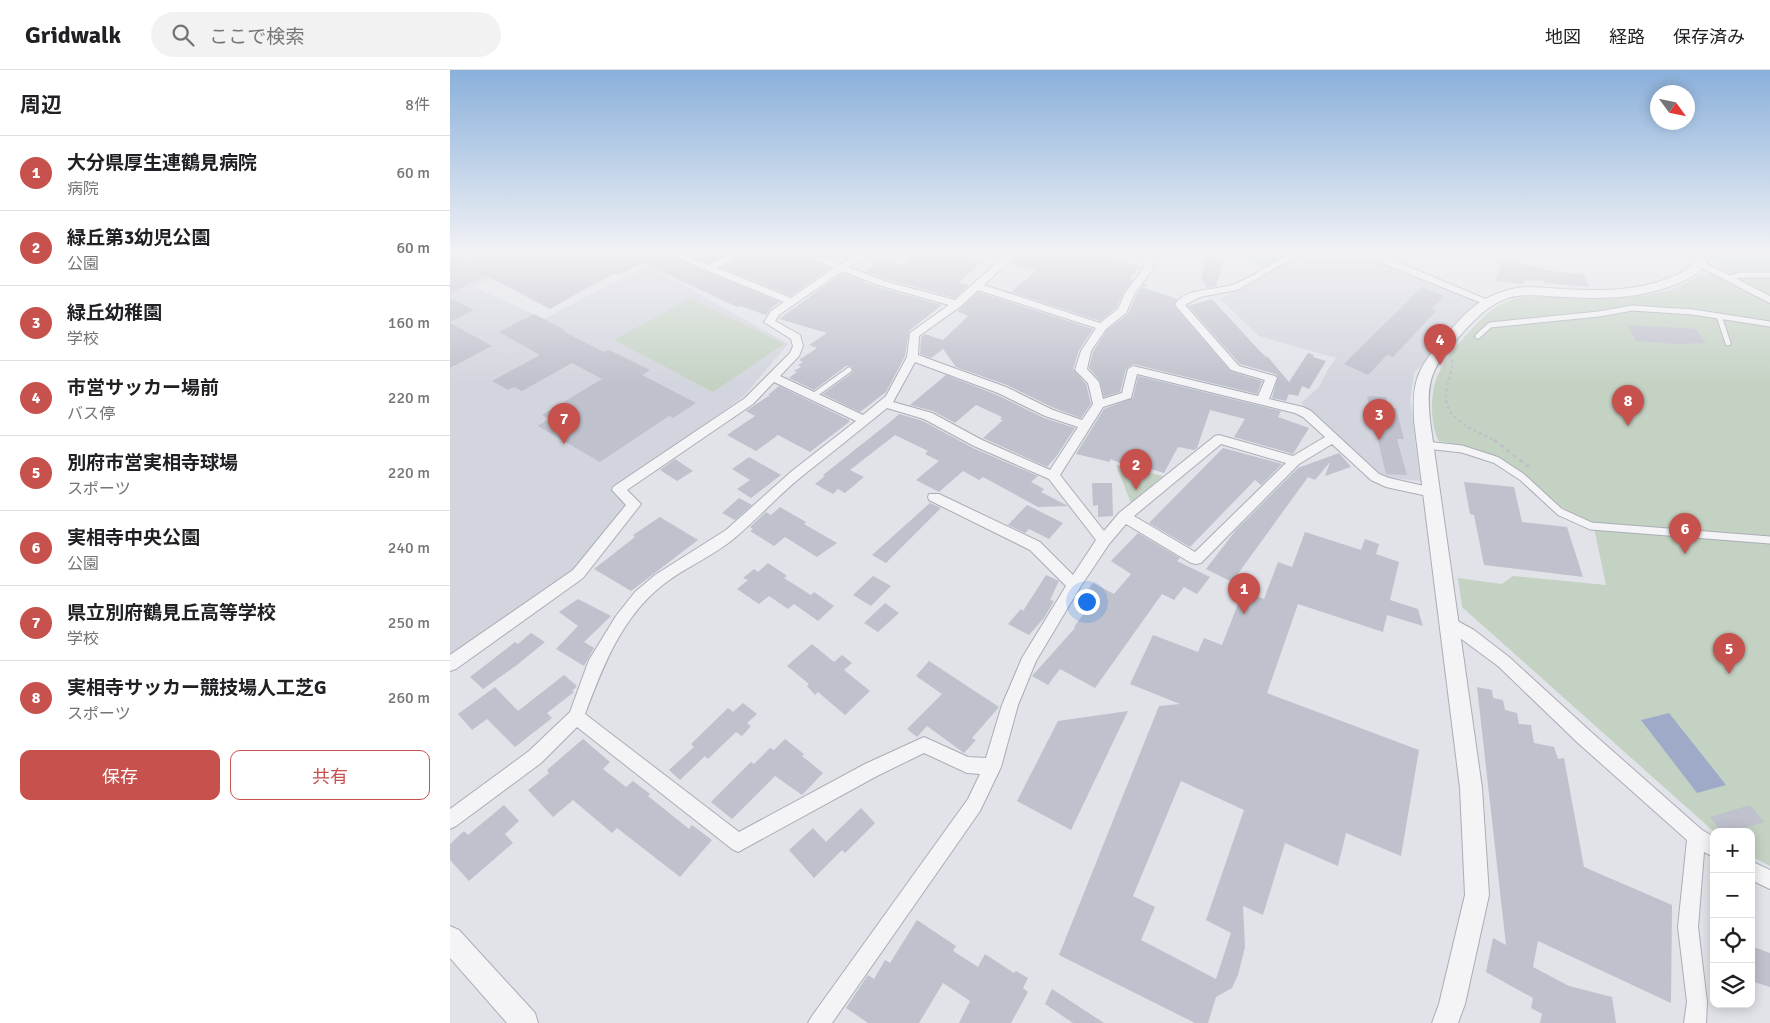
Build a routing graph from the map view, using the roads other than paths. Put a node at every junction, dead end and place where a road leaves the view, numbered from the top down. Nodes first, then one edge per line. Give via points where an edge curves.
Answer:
1 (777, 295) edge
2 (798, 295) edge
3 (926, 295) edge
4 (966, 295) edge
5 (1006, 295) edge
6 (1129, 295) edge
7 (1196, 295) edge
8 (1471, 295) edge
9 (1504, 295) edge
10 (790, 301) junction
11 (1488, 302) junction
12 (957, 304) junction
13 (1719, 316) junction
14 (1770, 324) edge
15 (1102, 327) junction
16 (1478, 336) dead end
17 (1728, 343) dead end
18 (912, 356) junction
19 (850, 370) dead end
20 (774, 377) junction
21 (813, 396) junction
22 (1262, 401) junction
23 (884, 403) junction
24 (1098, 404) junction
25 (863, 420) junction
26 (1084, 425) junction
27 (1332, 438) junction
28 (1426, 445) junction
29 (1295, 460) junction
30 (1053, 476) junction
31 (1432, 492) junction
32 (934, 498) dead end
33 (1124, 517) junction
34 (1104, 540) junction
35 (1770, 540) edge
36 (1074, 585) junction
37 (1450, 623) junction
38 (450, 664) edge
39 (576, 717) junction
40 (992, 767) junction
41 (450, 820) edge
42 (1696, 836) junction
43 (1710, 845) edge
44 (1755, 872) edge
45 (1770, 880) edge
46 (450, 939) edge
47 (525, 1023) edge
48 (819, 1023) edge
49 (1445, 1023) edge
50 (1695, 1023) edge

1 - 10 street
2 - 10 street
3 - 12 street
4 - 12 street
5 - 15 street
6 - 15 street via 1122,311
7 - 22 street via 1180,305 1235,368 1271,378
8 - 11 street
9 - 11 street
10 - 20 street via 769,322 796,337 798,346 795,354
11 - 28 street via 1441,349 1426,372 1421,393
12 - 18 street via 914,335
13 - 14 lane
13 - 16 lane via 1632,308 1490,325
13 - 17 lane
15 - 24 street via 1086,351 1081,370 1093,382
18 - 23 street via 891,398
18 - 26 street
19 - 21 lane
20 - 21 street
20 - 38 street via 749,401 618,490 634,504 578,574
21 - 25 street
22 - 24 street via 1133,370 1127,395
22 - 27 street via 1307,414
23 - 25 street
23 - 30 street via 928,416 978,443
24 - 26 street
25 - 39 street via 796,474 731,534 640,596 621,620 595,665
26 - 30 street
27 - 29 street
27 - 31 street via 1374,477
28 - 31 street
28 - 35 lane via 1463,449 1494,459 1517,473 1556,509 1591,526
29 - 33 street via 1219,439
29 - 33 street via 1196,559
30 - 34 street
31 - 37 street
32 - 36 street via 1035,546
33 - 34 street
34 - 36 street
36 - 40 street via 1030,658 1010,705
37 - 42 street via 1501,658
37 - 49 street via 1471,788 1477,895
39 - 40 street via 738,843 870,770 924,745 967,765
39 - 41 street via 535,757
40 - 48 street via 974,805
42 - 43 street
42 - 50 street via 1688,927 1697,1002
44 - 45 street
46 - 47 street

